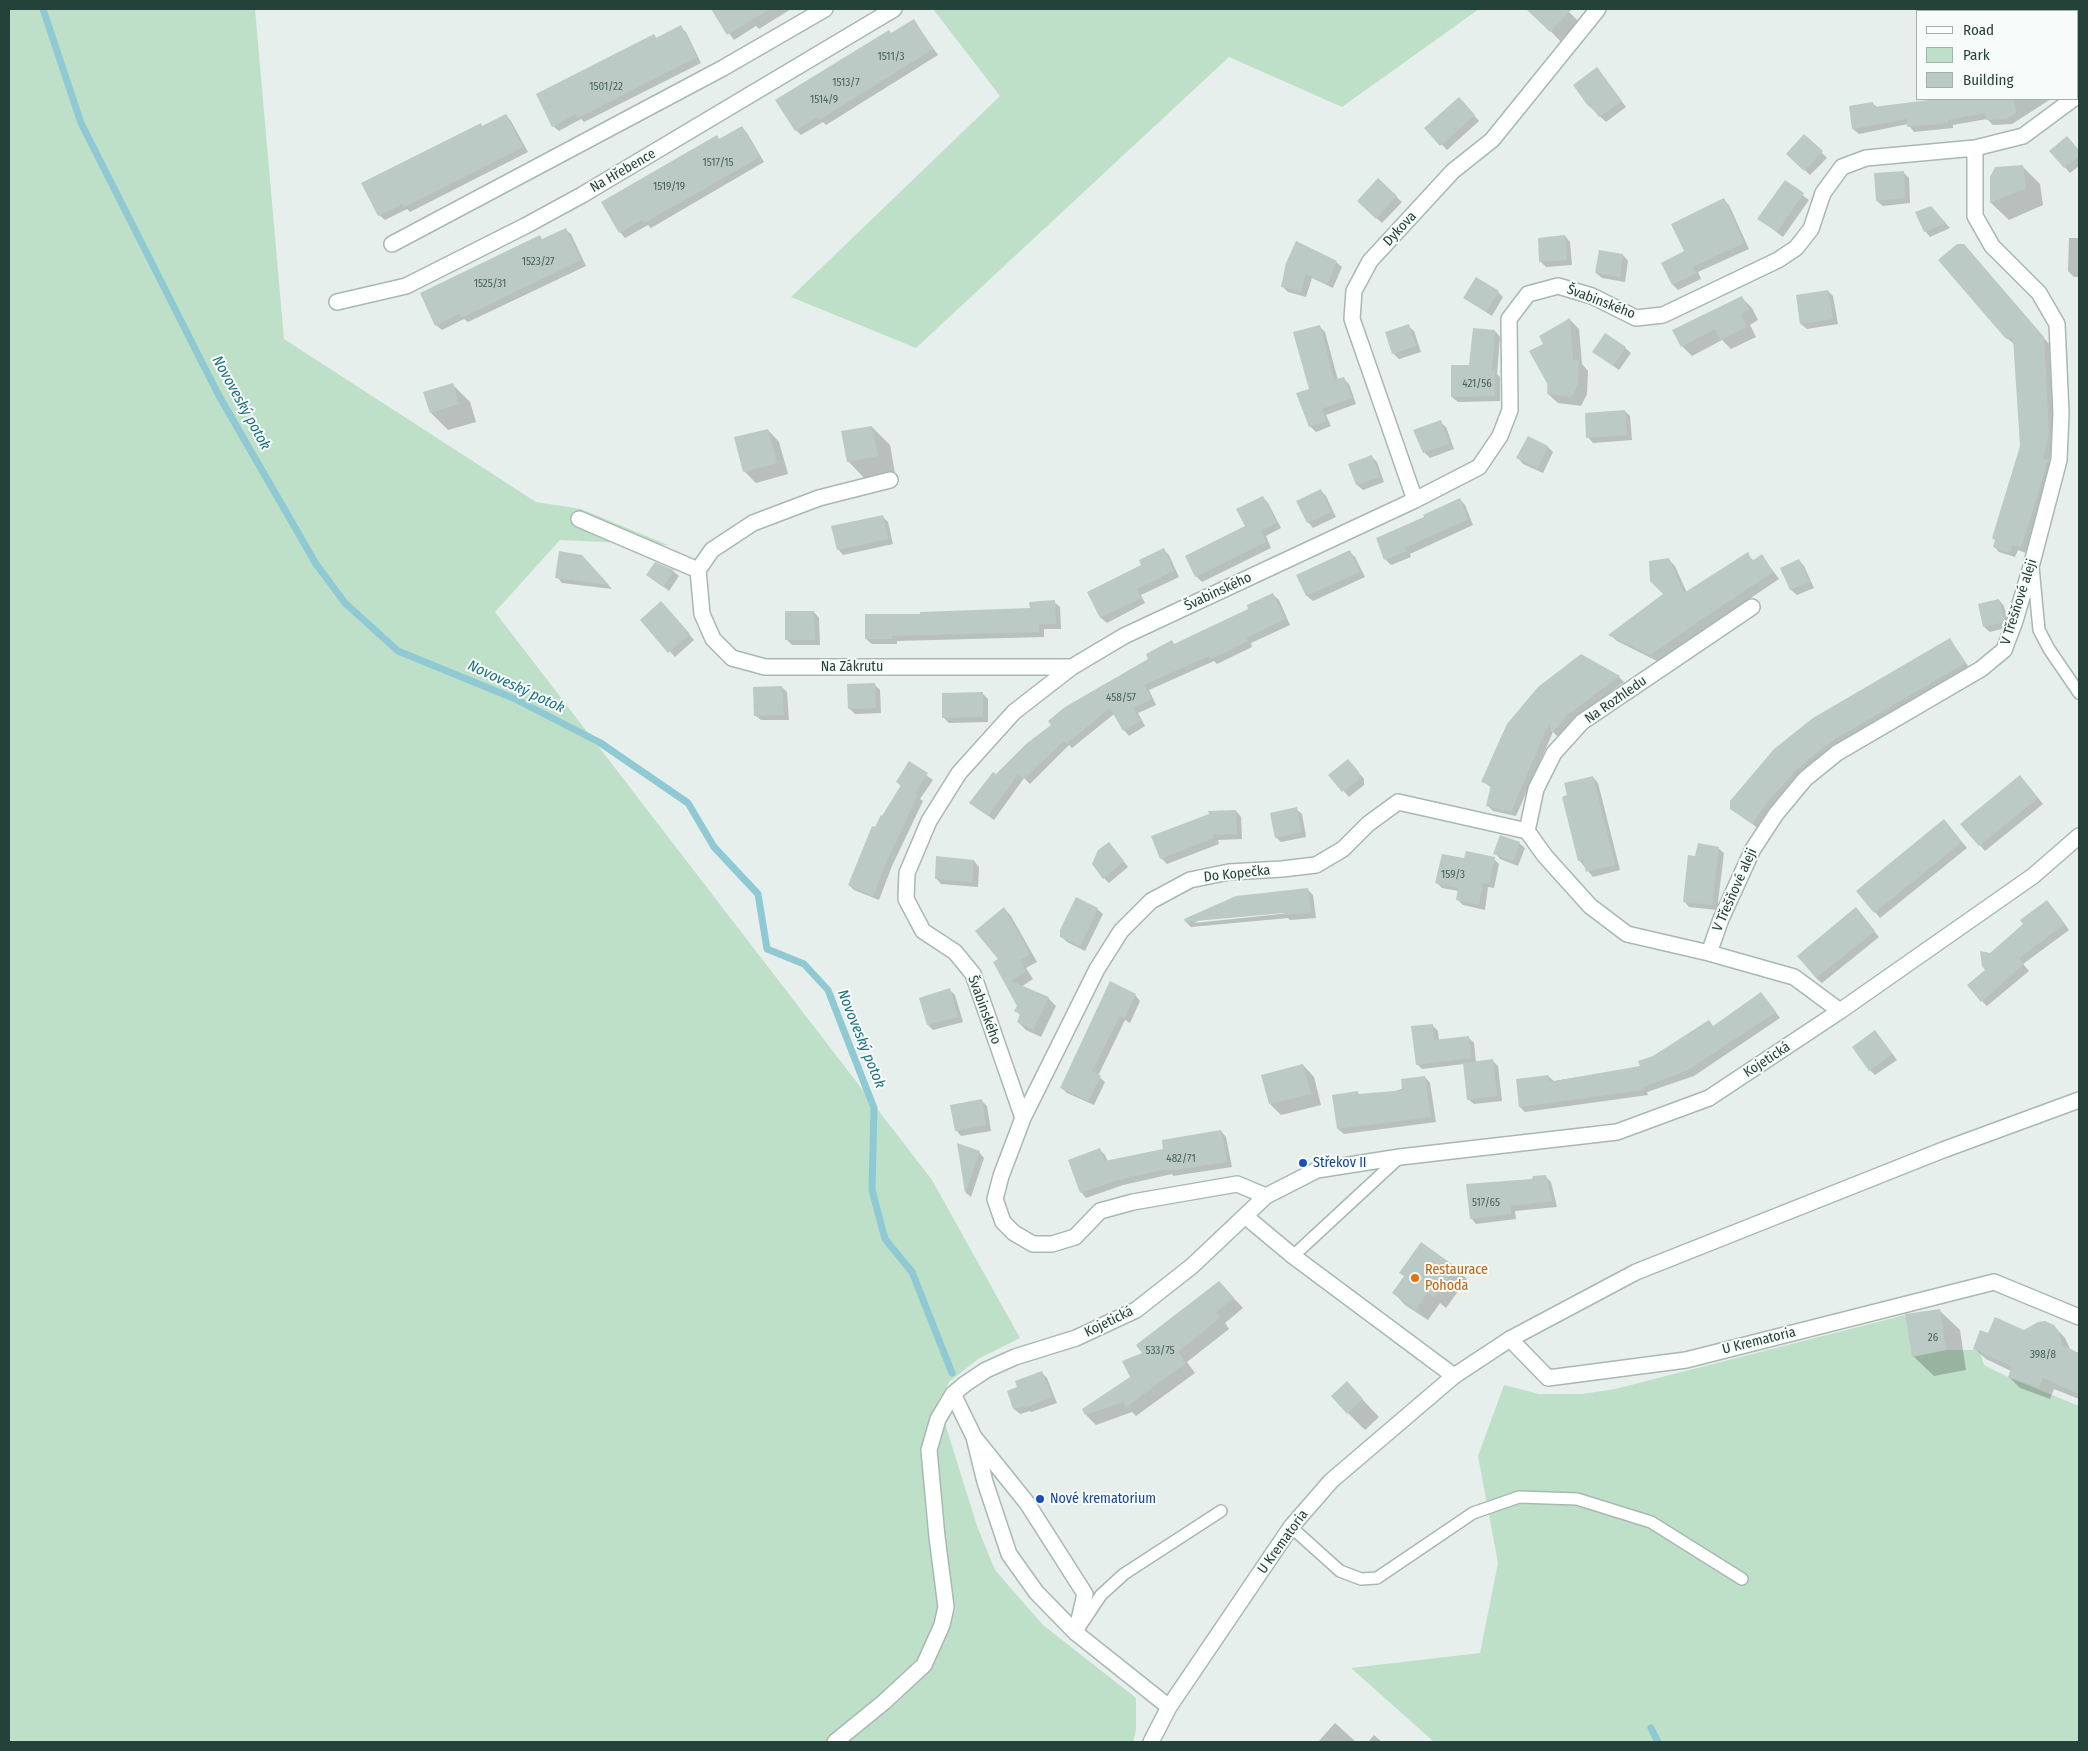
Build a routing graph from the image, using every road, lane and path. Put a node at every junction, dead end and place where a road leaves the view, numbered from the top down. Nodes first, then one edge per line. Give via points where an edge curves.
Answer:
1 (825, 9) edge
2 (894, 9) edge
3 (1598, 9) edge
4 (2072, 100) edge
5 (1975, 148) junction
6 (392, 244) dead end
7 (337, 302) dead end
8 (890, 480) dead end
9 (1415, 500) junction
10 (579, 519) dead end
11 (2032, 562) junction
12 (698, 570) junction
13 (1752, 607) dead end
14 (1072, 666) junction
15 (2079, 693) edge
16 (1527, 831) junction
17 (2079, 836) edge
18 (1709, 953) junction
19 (1840, 1012) junction
20 (2079, 1100) edge
21 (1023, 1118) junction
22 (1400, 1158) junction
23 (1266, 1196) junction
24 (1245, 1216) junction
25 (1293, 1256) junction
26 (2079, 1317) edge
27 (1510, 1339) junction
28 (1454, 1376) junction
29 (953, 1394) junction
30 (974, 1437) junction
31 (1221, 1511) dead end
32 (1291, 1527) junction
33 (1742, 1579) dead end
34 (1076, 1633) junction
35 (1169, 1707) junction
36 (835, 1742) edge
37 (1151, 1742) edge

1 - 6 street via 723,68
2 - 7 street, Na Hřebence via 582,195 406,286
3 - 9 street, Dykova via 1492,140 1453,171 1370,261 1354,291 1352,319
4 - 5 street, Švabinského via 2023,136
5 - 9 street, Švabinského via 1866,158 1842,167 1823,193 1811,229 1796,248 1778,260 1664,315 1636,318 1592,296 1558,286 1528,294 1509,319 1510,410 1500,436 1479,467
5 - 11 street, V Třešňové aleji via 1975,216 1992,246 2039,293 2056,324 2061,413 2059,460
8 - 12 street via 819,498 753,523 712,550
9 - 14 street, Švabinského via 1124,636
10 - 12 street
11 - 15 lane via 2039,630
11 - 18 street, V Třešňové aleji via 2004,650 1981,669 1837,753 1805,779 1776,814 1752,849
12 - 14 street, Na Zákrutu via 702,614 713,639 732,658 765,667
13 - 16 street, Na Rozhledu via 1582,722 1554,753 1536,789
14 - 21 street, Švabinského via 1014,712 959,772 929,822 907,873 906,899 923,931 955,952 973,974
16 - 18 street via 1590,906 1627,934
16 - 21 street, Do Kopečka via 1398,802 1368,824 1343,849 1316,865 1229,872 1190,880 1151,901 1121,931 1097,969
17 - 19 street, Kojetická via 2033,876
18 - 19 street via 1794,977
19 - 22 street, Kojetická via 1709,1098 1617,1132
20 - 27 street via 1943,1150 1636,1272
21 - 23 street via 995,1200 1003,1222 1033,1244 1052,1244 1075,1236 1100,1211 1133,1202 1237,1184
22 - 23 street, Kojetická via 1317,1170
22 - 25 lane
23 - 24 street, Kojetická
24 - 25 street
24 - 29 street, Kojetická via 1192,1266 1136,1310 1076,1338 1015,1357 986,1370
25 - 28 street
26 - 27 street, U Krematoria via 1994,1282 1686,1360 1548,1378
27 - 28 street, U Krematoria
28 - 32 street, U Krematoria via 1331,1481
29 - 30 street
29 - 36 street, Kojetická via 938,1419 929,1450 946,1607 942,1625 924,1665
30 - 34 street via 984,1482 1009,1554 1036,1592
30 - 34 street via 1027,1503 1085,1594
31 - 34 lane via 1124,1574 1102,1595
32 - 33 lane via 1340,1571 1361,1580 1377,1578 1473,1513 1519,1497 1577,1499 1651,1522
32 - 35 street, U Krematoria
34 - 35 street
35 - 37 street, U Krematoria

